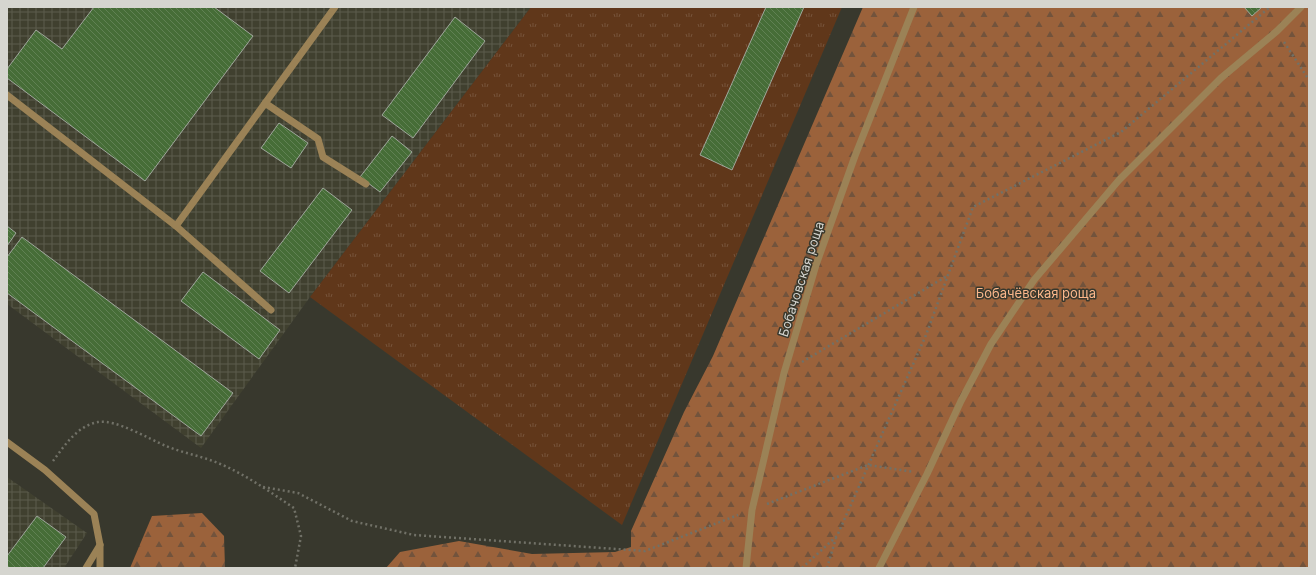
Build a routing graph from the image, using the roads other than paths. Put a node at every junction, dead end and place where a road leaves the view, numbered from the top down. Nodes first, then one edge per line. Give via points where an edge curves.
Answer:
1 (335, 7) edge
2 (914, 7) edge
3 (1301, 7) edge
4 (7, 95) edge
5 (265, 103) junction
6 (366, 184) dead end
7 (176, 226) junction
8 (271, 310) dead end
9 (7, 442) edge
10 (100, 545) junction
11 (86, 568) edge
12 (100, 568) edge
13 (746, 568) edge
14 (879, 568) edge

1 - 5 street
2 - 13 street, Бобачовская роща via 855,156 816,265 784,372 752,510
3 - 14 street via 1277,31 1221,78 1119,180 1034,280 991,344
4 - 7 street
5 - 6 street via 318,139 322,157
5 - 7 street
7 - 8 street
9 - 10 street via 45,470 94,514
10 - 11 street
10 - 12 street

